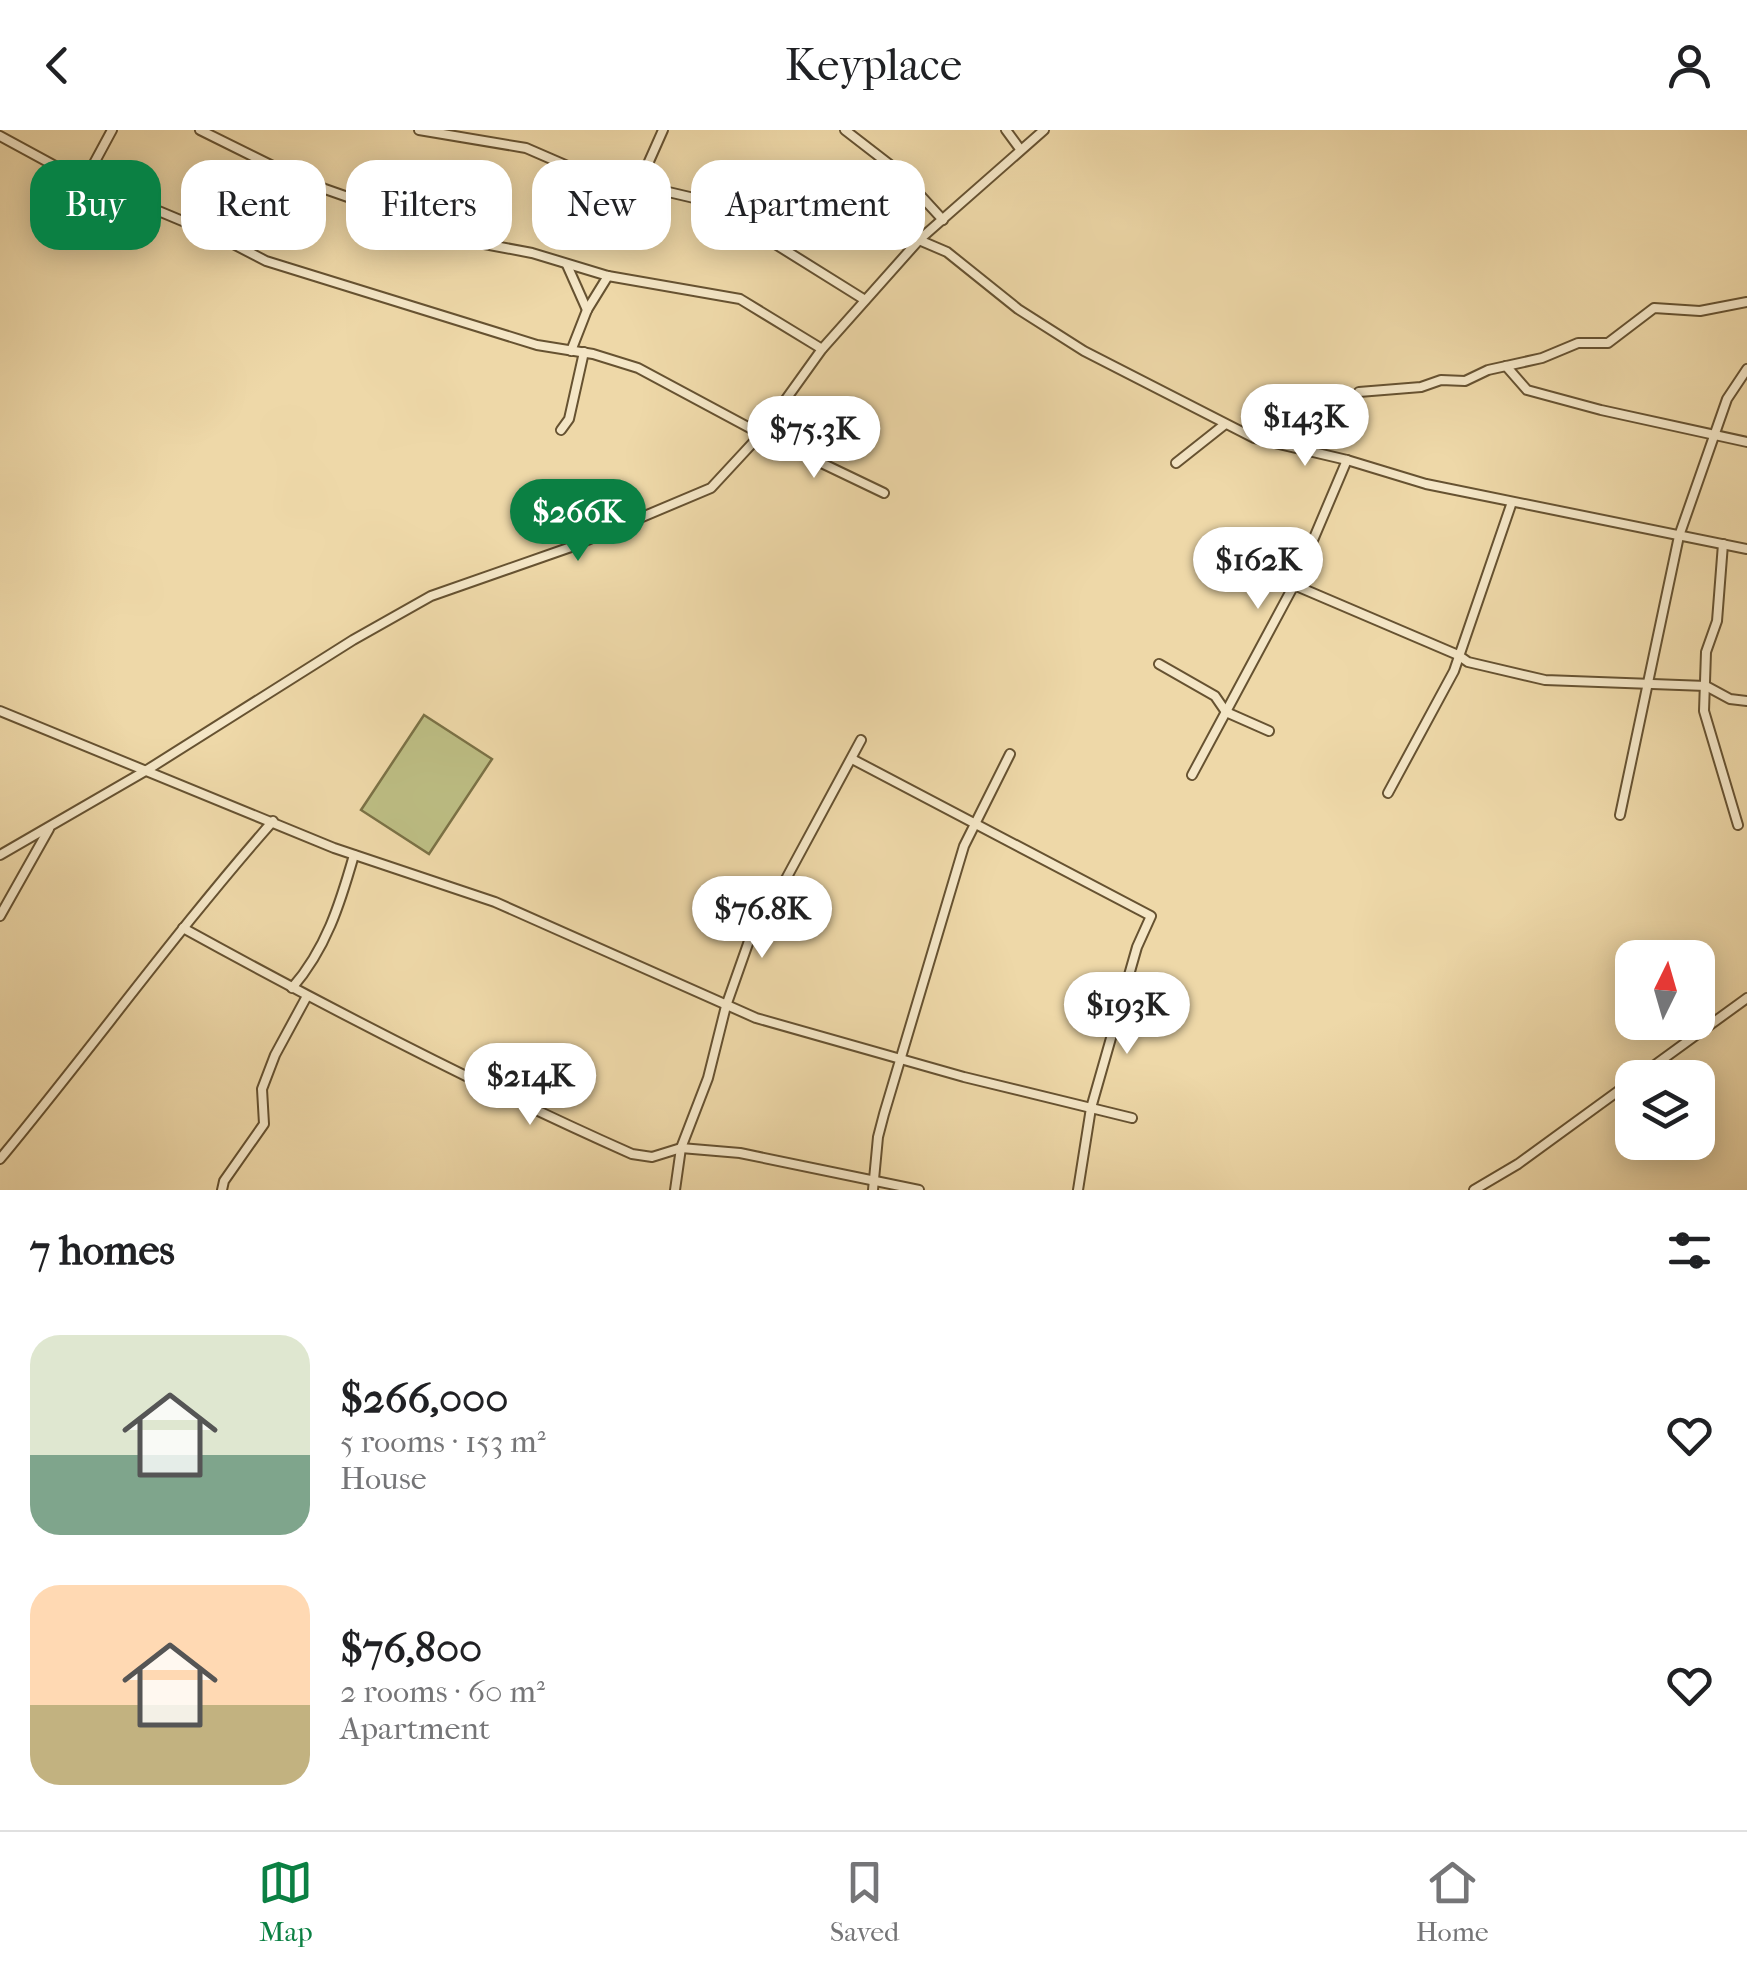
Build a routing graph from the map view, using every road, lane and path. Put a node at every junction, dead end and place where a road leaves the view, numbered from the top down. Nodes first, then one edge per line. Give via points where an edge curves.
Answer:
1 (112, 130) edge
2 (200, 130) edge
3 (419, 130) edge
4 (663, 130) edge
5 (845, 130) edge
6 (1006, 130) edge
7 (1044, 130) edge
8 (0, 136) edge
9 (1020, 150) junction
10 (47, 160) edge
11 (96, 160) edge
12 (554, 160) edge
13 (650, 160) edge
14 (671, 192) edge
15 (161, 212) edge
16 (943, 220) junction
17 (925, 235) edge
18 (925, 243) edge
19 (910, 250) edge
20 (567, 265) junction
21 (608, 276) junction
22 (865, 300) junction
23 (1747, 302) edge
24 (587, 310) junction
25 (822, 349) junction
26 (571, 350) junction
27 (584, 352) junction
28 (1506, 366) junction
29 (1747, 370) edge
30 (1358, 392) dead end
31 (1224, 425) junction
32 (561, 430) dead end
33 (761, 434) junction
34 (1714, 435) junction
35 (1747, 442) edge
36 (1348, 460) junction
37 (1176, 463) dead end
38 (884, 493) dead end
39 (1512, 502) junction
40 (1679, 536) junction
41 (1723, 544) junction
42 (1747, 549) edge
43 (1294, 585) junction
44 (1458, 655) junction
45 (1159, 664) dead end
46 (1648, 686) junction
47 (1706, 686) junction
48 (1747, 702) edge
49 (0, 710) edge
50 (1226, 712) junction
51 (1268, 731) dead end
52 (862, 740) dead end
53 (1010, 754) dead end
54 (852, 758) junction
55 (147, 770) junction
56 (1192, 775) dead end
57 (1388, 793) dead end
58 (1620, 815) dead end
59 (273, 822) junction
60 (51, 825) junction
61 (975, 826) junction
62 (1738, 826) dead end
63 (0, 855) edge
64 (354, 855) junction
65 (0, 916) edge
66 (184, 928) junction
67 (292, 988) junction
68 (307, 996) junction
69 (1747, 998) edge
70 (726, 1006) junction
71 (898, 1057) junction
72 (1661, 1060) edge
73 (1615, 1094) edge
74 (1091, 1108) junction
75 (1132, 1118) dead end
76 (682, 1148) junction
77 (0, 1159) edge
78 (874, 1186) edge
79 (222, 1190) edge
80 (676, 1190) edge
81 (918, 1190) edge
82 (1078, 1190) edge
83 (1474, 1190) edge

1 - 11 street
2 - 20 street via 305,182 390,214
3 - 12 street via 526,148
4 - 13 street
5 - 16 street via 898,171
6 - 9 street
7 - 9 street
8 - 10 street
9 - 16 street
14 - 22 street via 748,227
15 - 26 street via 266,261
16 - 17 street
18 - 31 street via 1084,351
19 - 22 street
20 - 21 street
20 - 24 street
21 - 24 street
21 - 25 street via 740,298
22 - 25 street
23 - 28 street via 1654,308 1608,342
24 - 26 street
25 - 33 street
26 - 27 street
27 - 32 street
27 - 33 street via 638,368
28 - 30 street via 1465,381
28 - 34 street via 1526,390
29 - 34 street
31 - 36 street
31 - 37 street
33 - 38 street
33 - 55 street via 711,488 431,596
34 - 35 street
34 - 40 street
36 - 39 street
36 - 43 street
39 - 40 street
39 - 44 street
40 - 41 street
40 - 46 street
41 - 42 street
41 - 47 street
43 - 44 street
43 - 50 street
44 - 46 street via 1545,680
44 - 57 street
45 - 50 street via 1215,696
46 - 47 street
46 - 58 street
47 - 48 street
47 - 62 street via 1704,711
49 - 55 street
50 - 51 street
50 - 56 street
52 - 54 street
53 - 61 street
54 - 61 street
54 - 70 street via 750,938
55 - 59 street
55 - 60 street
59 - 64 street
59 - 66 street
60 - 63 street
60 - 65 street
61 - 71 street
61 - 74 street via 1150,916
64 - 67 street via 336,917
64 - 70 street via 495,902
66 - 67 street
66 - 77 street
67 - 68 street
68 - 76 street via 632,1154 652,1157
68 - 79 street via 262,1089 264,1124
69 - 72 street
70 - 71 street
70 - 76 street
71 - 74 street
71 - 78 street via 878,1137
73 - 83 street
74 - 75 street
74 - 82 street
76 - 78 street via 740,1153
76 - 80 street
78 - 81 street

